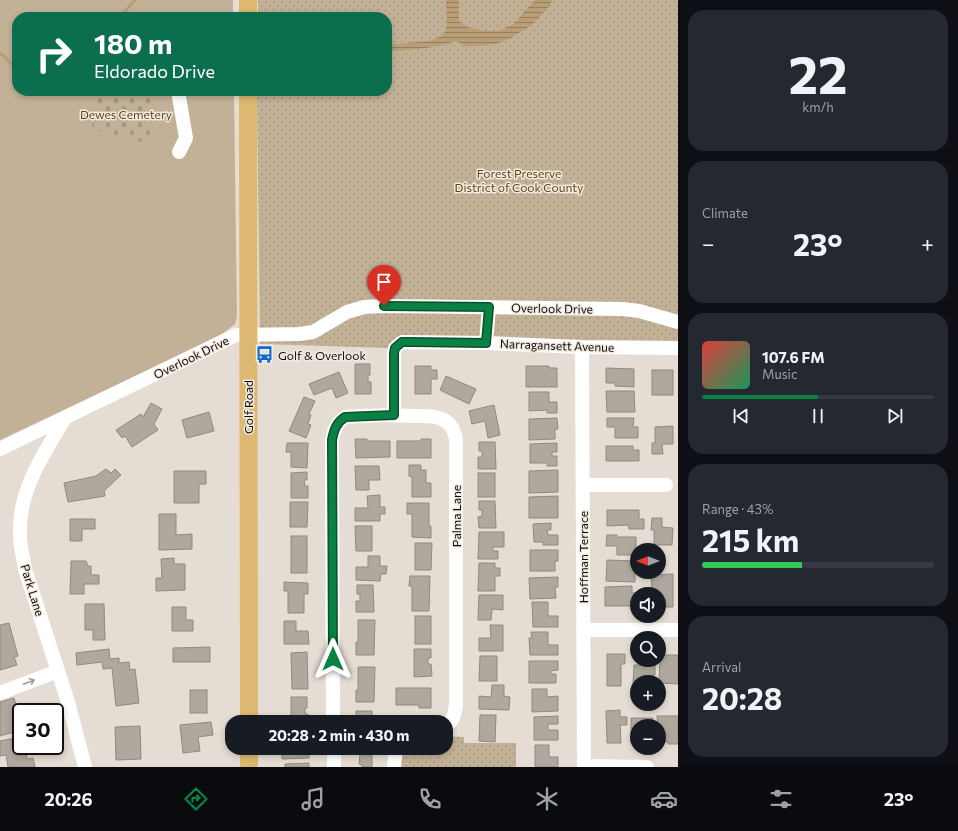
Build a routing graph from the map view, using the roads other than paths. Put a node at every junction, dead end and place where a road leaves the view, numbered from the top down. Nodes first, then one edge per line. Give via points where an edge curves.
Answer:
1 (248, 0) edge
2 (248, 12) edge
3 (179, 96) edge
4 (248, 96) edge
5 (179, 152) dead end
6 (489, 307) junction
7 (678, 322) edge
8 (248, 334) junction
9 (486, 343) junction
10 (582, 347) junction
11 (678, 348) edge
12 (394, 415) junction
13 (65, 418) junction
14 (0, 449) edge
15 (666, 485) dead end
16 (583, 486) junction
17 (583, 630) junction
18 (678, 630) edge
19 (58, 671) junction
20 (0, 693) edge
21 (249, 715) edge
22 (333, 715) edge
23 (453, 718) edge
24 (249, 755) edge
25 (334, 755) edge
26 (395, 755) edge
27 (584, 766) edge
28 (85, 767) edge
29 (249, 767) edge
30 (334, 767) edge
31 (394, 767) edge
32 (647, 767) edge

1 - 2 main road
3 - 5 street via 186,138
4 - 8 main road, Golf Road
6 - 7 street, Overlook Drive via 623,309
6 - 8 street, Overlook Drive via 364,307 347,312 313,332 283,335
6 - 9 street
8 - 13 street, Overlook Drive via 236,335
8 - 21 main road, Golf Road
9 - 10 street, Narragansett Avenue
9 - 12 street, Narragansett Avenue via 402,342 398,345 394,353
10 - 11 street, Narragansett Avenue
10 - 16 street, Hoffman Terrace
12 - 22 street, Palma Lane via 345,417 338,422 334,430
12 - 23 street, Palma Lane via 442,418 453,429 456,439 456,704
13 - 14 street, Overlook Drive
13 - 19 street, Park Lane via 30,480 24,498 20,529 25,569
15 - 16 street
16 - 17 street, Hoffman Terrace
17 - 18 street
17 - 27 street, Hoffman Terrace
20 -> 19 street
19 - 28 street, Park Lane
24 - 29 main road
25 - 30 street
26 - 31 street
27 - 32 street

